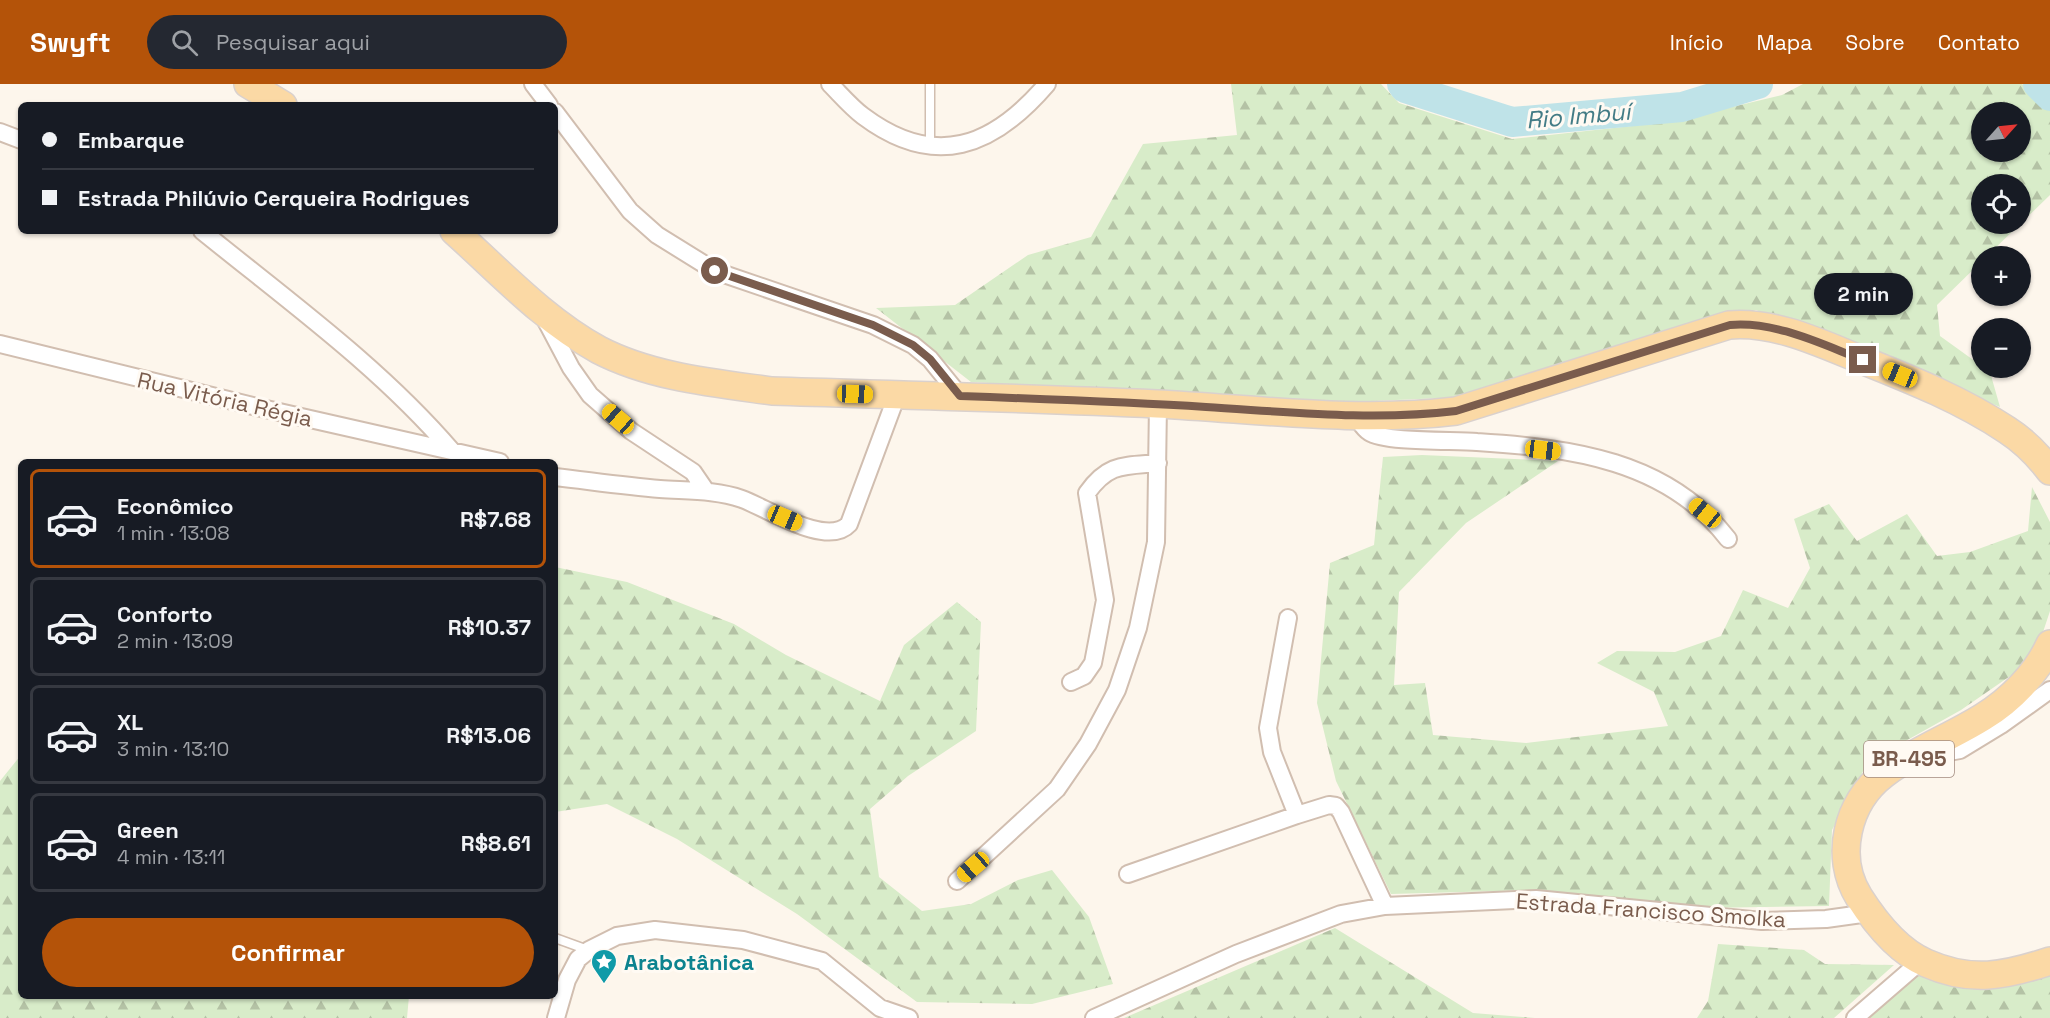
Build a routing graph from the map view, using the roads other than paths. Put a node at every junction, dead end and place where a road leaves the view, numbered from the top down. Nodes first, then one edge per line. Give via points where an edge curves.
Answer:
1 (248, 84) edge
2 (533, 84) edge
3 (830, 84) edge
4 (930, 84) edge
5 (1047, 84) edge
6 (278, 102) edge
7 (547, 102) edge
8 (558, 116) edge
9 (0, 132) edge
10 (18, 139) edge
11 (930, 145) junction
12 (206, 234) edge
13 (457, 234) edge
14 (539, 309) junction
15 (0, 344) edge
16 (897, 395) junction
17 (960, 396) junction
18 (1158, 404) junction
19 (1357, 418) junction
20 (452, 451) junction
21 (487, 459) edge
22 (1158, 463) junction
23 (2050, 471) edge
24 (558, 477) edge
25 (706, 491) junction
26 (1728, 539) dead end
27 (1288, 618) dead end
28 (2050, 644) edge
29 (1071, 682) dead end
30 (2050, 690) edge
31 (1911, 758) junction
32 (1297, 815) junction
33 (1128, 874) dead end
34 (957, 880) dead end
35 (1385, 906) junction
36 (1869, 913) junction
37 (558, 939) edge
38 (589, 950) junction
39 (1921, 961) junction
40 (2050, 961) edge
41 (556, 1018) edge
42 (909, 1018) edge
43 (1094, 1018) edge
44 (1855, 1018) edge

1 - 6 main road
2 - 7 street
3 - 11 street via 863,116 907,141
4 - 11 lane
5 - 11 street via 1012,120 977,141
8 - 17 street via 630,211 657,235 715,271 873,325 913,345 930,359
9 - 10 street
12 - 20 street via 390,387
13 - 14 main road
14 - 16 main road via 599,350 650,370 772,391
14 - 25 street via 590,395 631,431 693,472
15 - 20 street, Rua Vitória Régia
16 - 17 main road
16 - 25 street via 849,524 843,530 809,529 742,499
17 - 18 main road
18 - 19 main road
18 - 22 street
19 - 23 main road via 1456,411 1730,325 1750,323 1826,345 1963,404 2008,430
19 - 26 street via 1369,432 1392,438 1479,442 1562,452 1641,470 1695,505
20 - 21 street, Rua Vitória Régia
22 - 29 street via 1117,466 1099,476 1087,493 1105,600 1093,663 1084,676
22 - 34 street via 1156,542 1138,628 1117,690 1058,789
24 - 25 street
27 - 32 street via 1268,728 1272,753
28 - 31 main road, BR-495 via 2023,685 1993,710
30 - 31 street via 1960,750
31 - 36 main road, BR-495 via 1883,775 1864,796 1847,827 1848,870
32 - 33 street
32 - 35 street via 1336,806
35 - 36 street, Estrada Francisco Smolka via 1536,899 1762,921
35 - 43 street, Estrada Francisco Smolka via 1341,914 1246,950
36 - 39 main road, BR-495
37 - 38 lane
38 - 41 street via 578,959 567,980
38 - 42 street via 617,936 655,930 754,942 822,961 880,1008
39 - 40 main road, BR-495 via 1966,976 2012,974
39 - 44 street

